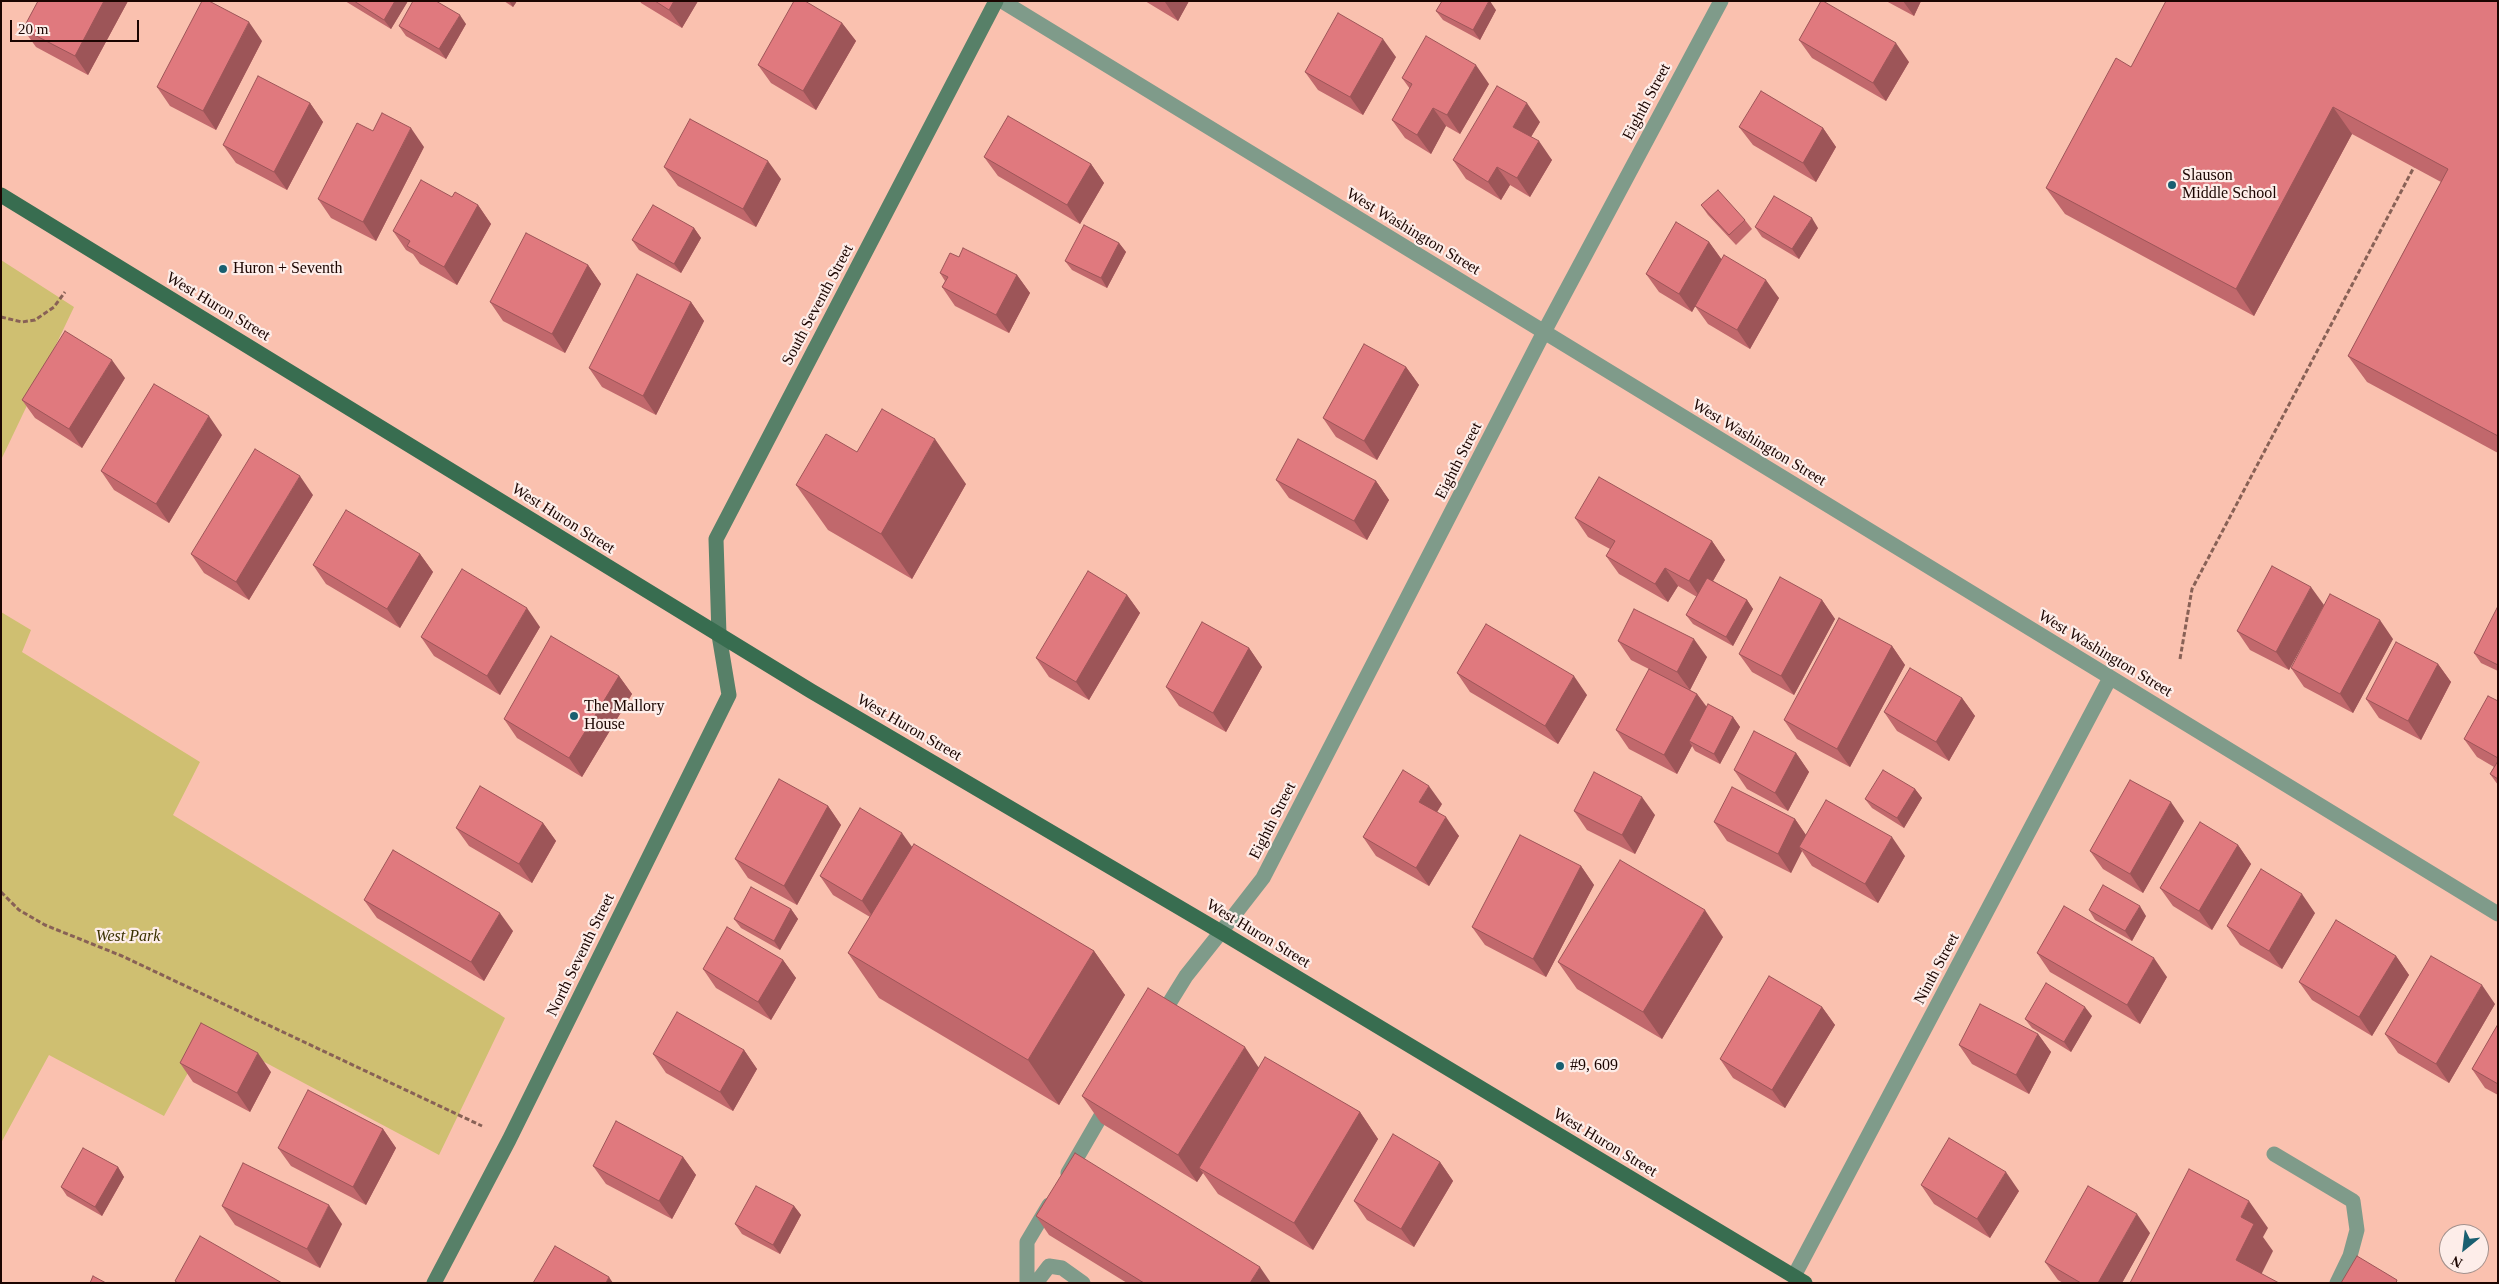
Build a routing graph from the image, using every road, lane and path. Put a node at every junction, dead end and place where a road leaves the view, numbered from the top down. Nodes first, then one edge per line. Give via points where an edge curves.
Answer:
1 (996, 1) edge
2 (1002, 1) edge
3 (1721, 1) edge
4 (2414, 167) edge
5 (1, 195) edge
6 (65, 292) dead end
7 (1, 317) edge
8 (1544, 332) junction
9 (719, 635) junction
10 (2180, 659) dead end
11 (2110, 678) junction
12 (1, 892) edge
13 (2498, 914) edge
14 (1221, 932) junction
15 (1153, 1031) edge
16 (1118, 1088) edge
17 (509, 1140) junction
18 (2274, 1154) dead end
19 (1799, 1280) edge
20 (434, 1283) edge
21 (1026, 1283) edge
22 (1036, 1283) edge
23 (1083, 1283) edge
24 (2337, 1283) edge

1 - 9 street, South Seventh Street via 716,539
2 - 8 street, West Washington Street
3 - 8 street, Eighth Street
4 - 10 path via 2192,589
5 - 9 main road, West Huron Street
6 - 7 path via 54,307 35,320 22,322
8 - 11 street, West Washington Street
8 - 14 street, Eighth Street via 1263,878
9 - 14 main road, West Huron Street
9 - 17 street, North Seventh Street via 729,695
11 - 13 street, West Washington Street
11 - 19 street, Ninth Street
12 - 17 path via 19,910 45,925 122,956
14 - 15 street, Eighth Street via 1186,976
14 - 19 main road, West Huron Street
16 - 21 street via 1027,1242
17 - 20 street, North Seventh Street
18 - 24 street via 2352,1201 2357,1230 2350,1256
22 - 23 street via 1049,1266 1062,1268

